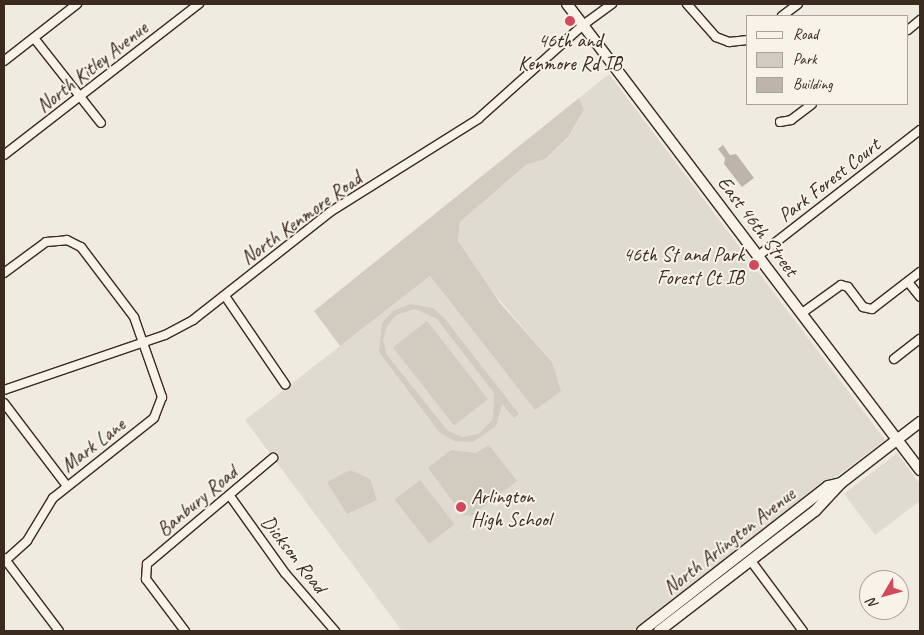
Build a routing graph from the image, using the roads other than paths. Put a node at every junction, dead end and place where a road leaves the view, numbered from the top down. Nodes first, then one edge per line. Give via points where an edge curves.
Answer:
1 (78, 4) edge
2 (199, 4) edge
3 (567, 4) edge
4 (612, 4) edge
5 (687, 4) edge
6 (798, 4) edge
7 (791, 13) edge
8 (920, 20) edge
9 (583, 25) junction
10 (909, 29) edge
11 (34, 38) junction
12 (746, 40) edge
13 (4, 61) edge
14 (80, 96) junction
15 (811, 105) edge
16 (780, 122) dead end
17 (101, 123) dead end
18 (920, 130) edge
19 (4, 155) edge
20 (758, 256) junction
21 (920, 272) edge
22 (4, 273) edge
23 (908, 282) junction
24 (225, 296) junction
25 (920, 297) edge
26 (802, 313) junction
27 (920, 339) edge
28 (144, 342) junction
29 (894, 359) dead end
30 (285, 384) dead end
31 (4, 390) edge
32 (4, 403) edge
33 (920, 422) edge
34 (898, 440) junction
35 (273, 458) dead end
36 (920, 470) edge
37 (841, 483) junction
38 (68, 486) junction
39 (230, 496) junction
40 (4, 560) edge
41 (751, 561) junction
42 (59, 631) edge
43 (185, 631) edge
44 (335, 631) edge
45 (642, 631) edge
46 (659, 631) edge
47 (803, 631) edge

1 - 11 street
2 - 14 street, North Kitley Avenue
3 - 9 main road, East 46th Street
4 - 9 street, North Kenmore Road
5 - 12 street via 709,32 721,40
6 - 7 street
8 - 10 street
9 - 20 main road, East 46th Street
9 - 24 street, North Kenmore Road via 478,119 330,212
11 - 13 street
11 - 14 street
14 - 17 street
14 - 19 street, North Kitley Avenue
15 - 16 street via 791,120
18 - 20 street, Park Forest Court
20 - 26 main road, East 46th Street
21 - 23 street
22 - 28 street, Mark Lane via 42,244 64,240 84,250 130,311
23 - 25 street
23 - 26 street via 869,309 848,287 838,286
24 - 28 street, North Kenmore Road via 186,325
24 - 30 street
26 - 34 main road, East 46th Street
27 - 29 street
28 - 31 street, North Kenmore Road
28 - 38 street, Mark Lane via 161,392 159,411
32 - 38 street
33 - 34 main road, North Arlington Avenue
34 - 36 main road, East 46th Street
34 - 37 main road, North Arlington Avenue
35 - 39 street, Banbury Road
37 - 41 main road, North Arlington Avenue via 815,511
37 - 45 main road, North Arlington Avenue via 828,486
38 - 40 street, Mark Lane via 45,507 27,541
39 - 43 street, Banbury Road via 149,562 144,570 147,579
39 - 44 street, Dickson Road via 285,573
40 - 42 street
41 - 46 main road, North Arlington Avenue
41 - 47 street

